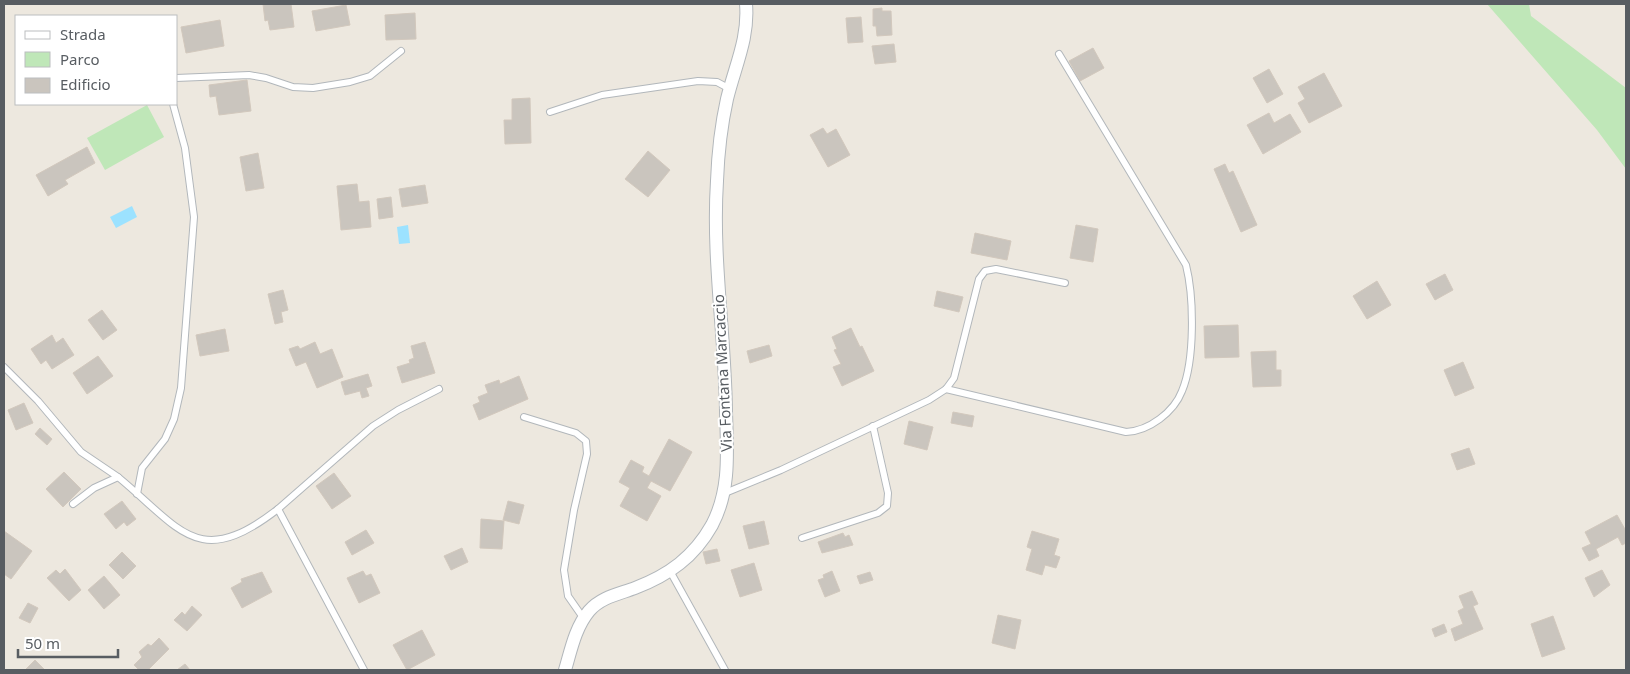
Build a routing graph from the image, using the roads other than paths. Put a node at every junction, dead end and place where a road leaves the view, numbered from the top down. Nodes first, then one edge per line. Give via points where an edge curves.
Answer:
1 (746, 4) edge
2 (401, 51) dead end
3 (1059, 54) dead end
4 (178, 78) edge
5 (730, 90) junction
6 (173, 105) edge
7 (550, 112) dead end
8 (1065, 283) dead end
9 (4, 367) edge
10 (438, 389) dead end
11 (946, 389) junction
12 (524, 417) dead end
13 (873, 426) junction
14 (118, 478) junction
15 (725, 493) junction
16 (138, 494) junction
17 (73, 504) dead end
18 (278, 509) junction
19 (802, 538) dead end
20 (670, 571) junction
21 (584, 619) junction
22 (364, 670) edge
23 (565, 670) edge
24 (725, 670) edge

1 - 5 street, Via Fontana Marcaccio via 745,41
2 - 4 lane via 370,76 312,88 293,87 255,76
3 - 11 lane via 1186,265 1192,315 1184,385 1178,399 1157,420 1143,429 1126,432
5 - 7 lane via 716,82 698,81 594,96
5 - 15 street, Via Fontana Marcaccio via 720,136 716,203 716,251 726,374 728,466
6 - 16 lane via 185,148 194,217 181,388 174,419 165,439 142,468
8 - 11 lane via 996,269 982,274 955,374
9 - 14 lane via 81,452
10 - 18 lane via 373,426
11 - 13 lane via 934,398
12 - 21 lane via 576,433 586,441 587,454 564,570 568,596
13 - 15 lane
13 - 19 lane via 888,493 887,506 878,513
14 - 16 lane
14 - 17 lane via 94,488
15 - 20 street, Via Fontana Marcaccio via 704,538 689,558
16 - 18 lane via 180,531 193,538 208,540 225,539 247,531
18 - 22 lane
20 - 21 street, Via Fontana Marcaccio via 606,598
20 - 24 lane
21 - 23 street, Via Fontana Marcaccio

